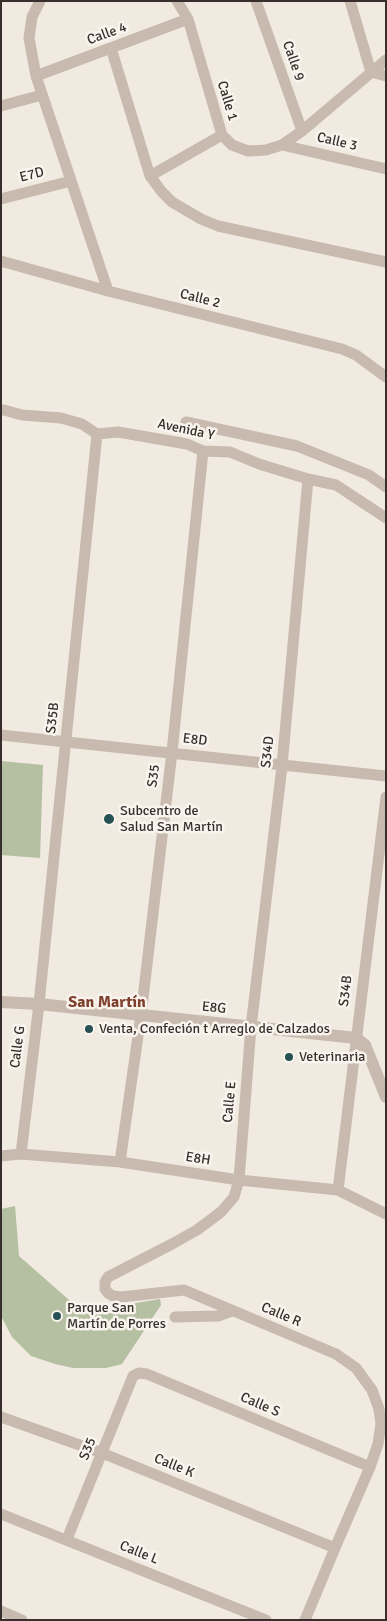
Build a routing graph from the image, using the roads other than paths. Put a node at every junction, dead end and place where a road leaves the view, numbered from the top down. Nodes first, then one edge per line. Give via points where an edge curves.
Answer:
1 (40, 1) edge
2 (178, 1) edge
3 (256, 1) edge
4 (350, 1) edge
5 (188, 19) junction
6 (111, 48) junction
7 (386, 60) edge
8 (371, 72) junction
9 (36, 76) junction
10 (386, 76) edge
11 (42, 95) junction
12 (1, 106) edge
13 (302, 131) junction
14 (222, 135) junction
15 (282, 145) junction
16 (386, 169) edge
17 (150, 176) junction
18 (71, 181) junction
19 (1, 199) edge
20 (1, 261) edge
21 (386, 262) edge
22 (108, 291) junction
23 (386, 377) edge
24 (1, 410) edge
25 (186, 422) dead end
26 (97, 434) junction
27 (203, 451) junction
28 (308, 479) junction
29 (386, 487) edge
30 (386, 518) edge
31 (1, 735) edge
32 (66, 742) junction
33 (172, 752) junction
34 (282, 766) junction
35 (386, 776) edge
36 (386, 797) edge
37 (1, 1002) edge
38 (39, 1004) junction
39 (141, 1015) junction
40 (251, 1027) junction
41 (356, 1038) junction
42 (386, 1097) edge
43 (21, 1154) junction
44 (1, 1156) edge
45 (120, 1162) junction
46 (239, 1180) junction
47 (338, 1190) junction
48 (386, 1214) edge
49 (232, 1311) junction
50 (175, 1317) dead end
51 (139, 1373) joint
52 (1, 1417) edge
53 (102, 1453) junction
54 (370, 1467) junction
55 (1, 1514) edge
56 (67, 1539) junction
57 (334, 1548) junction
58 (1, 1611) edge
59 (22, 1620) edge
60 (266, 1620) edge
61 (305, 1620) edge

1 - 9 street via 32,17 29,38
2 - 5 street, Calle 1
3 - 13 street, Calle 9
4 - 8 street
5 - 6 street, Calle 4
5 - 14 street, Calle 1
6 - 9 street, Calle 4
6 - 17 street
7 - 8 street, Calle 1
8 - 10 street
8 - 13 street, Calle 1
9 - 11 street
11 - 12 street
11 - 18 street
13 - 15 street, Calle 1
14 - 15 street, Calle 1 via 232,145 248,150 266,150
14 - 17 street
15 - 16 street, Calle 3
17 - 21 street via 172,202 218,226
18 - 19 street, E7D
18 - 22 street
20 - 22 street, Calle 2
22 - 23 street, Calle 2 via 342,349
24 - 26 street via 61,418 82,424
25 - 29 street via 297,446 369,475
26 - 27 street, Avenida Y via 118,432 187,444
26 - 32 street, S35B
27 - 28 street, Avenida Y via 230,452
27 - 33 street, S35
28 - 30 street, Avenida Y via 336,485
28 - 34 street, S34D
31 - 32 street, E8D
32 - 33 street, E8D
32 - 38 street, S35B
33 - 34 street, E8D
33 - 39 street, S35
34 - 35 street, E8D
34 - 40 street, S34D
36 - 41 street, S34B
37 - 38 street, E8G
38 - 39 street, E8G
38 - 43 street, Calle G
39 - 40 street, E8G
39 - 45 street, S35
40 - 41 street, E8G
40 - 46 street, Calle E
41 - 42 street via 364,1045
41 - 47 street, S34B
43 - 44 street, E8H
43 - 45 street, E8H
45 - 46 street, E8H
46 - 47 street, E8H
46 - 49 street, Calle R via 234,1197 221,1212 197,1230 108,1277 105,1282 105,1289 113,1296 184,1290
47 - 48 street, E8H
49 - 50 street via 218,1316
49 - 54 street, Calle R via 336,1354 356,1368 372,1390 379,1409 378,1444
51 - 53 street, S35 via 133,1376
51 - 54 street, Calle S
52 - 53 street, Calle K
53 - 56 street, S35
53 - 57 street, Calle K
54 - 57 street, Calle R
55 - 56 street, Calle L
56 - 60 street, Calle L
57 - 61 street, Calle R
58 - 59 street

